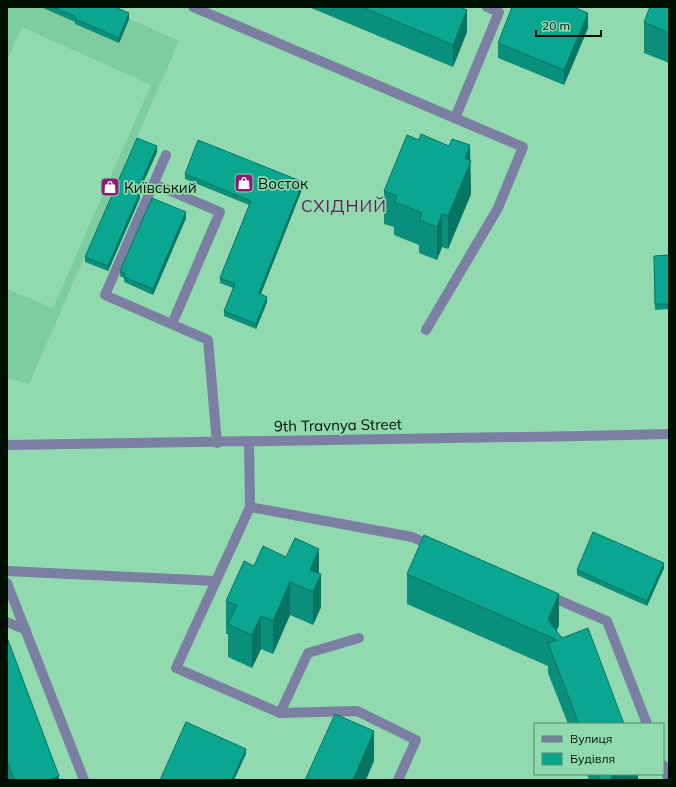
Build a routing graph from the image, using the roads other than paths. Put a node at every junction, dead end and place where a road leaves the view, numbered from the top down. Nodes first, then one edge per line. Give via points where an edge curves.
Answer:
1 (193, 7) edge
2 (487, 7) edge
3 (455, 118) junction
4 (166, 155) dead end
5 (154, 184) junction
6 (172, 324) junction
7 (426, 330) dead end
8 (669, 434) edge
9 (249, 442) junction
10 (217, 443) junction
11 (7, 445) edge
12 (250, 507) junction
13 (444, 551) edge
14 (7, 571) edge
15 (216, 580) junction
16 (7, 583) edge
17 (539, 591) edge
18 (7, 622) edge
19 (26, 630) junction
20 (359, 638) dead end
21 (280, 713) junction
22 (647, 723) edge
23 (664, 768) edge
24 (84, 780) edge
25 (398, 780) edge
26 (669, 780) edge

1 - 3 street
2 - 3 street via 499,12
3 - 7 street via 523,146 498,208
4 - 5 street
5 - 6 street via 220,212
5 - 6 street via 105,295
6 - 10 street via 208,340
8 - 9 street, 9th Travnya Street
9 - 10 street, 9th Travnya Street
9 - 12 street
10 - 11 street, 9th Travnya Street
12 - 13 street via 412,537
12 - 15 street
14 - 15 street
15 - 21 street via 176,668
16 - 19 street
17 - 22 street via 607,621
18 - 19 street
19 - 24 street
20 - 21 street via 308,653
21 - 25 street via 358,711 416,740
23 - 26 street

